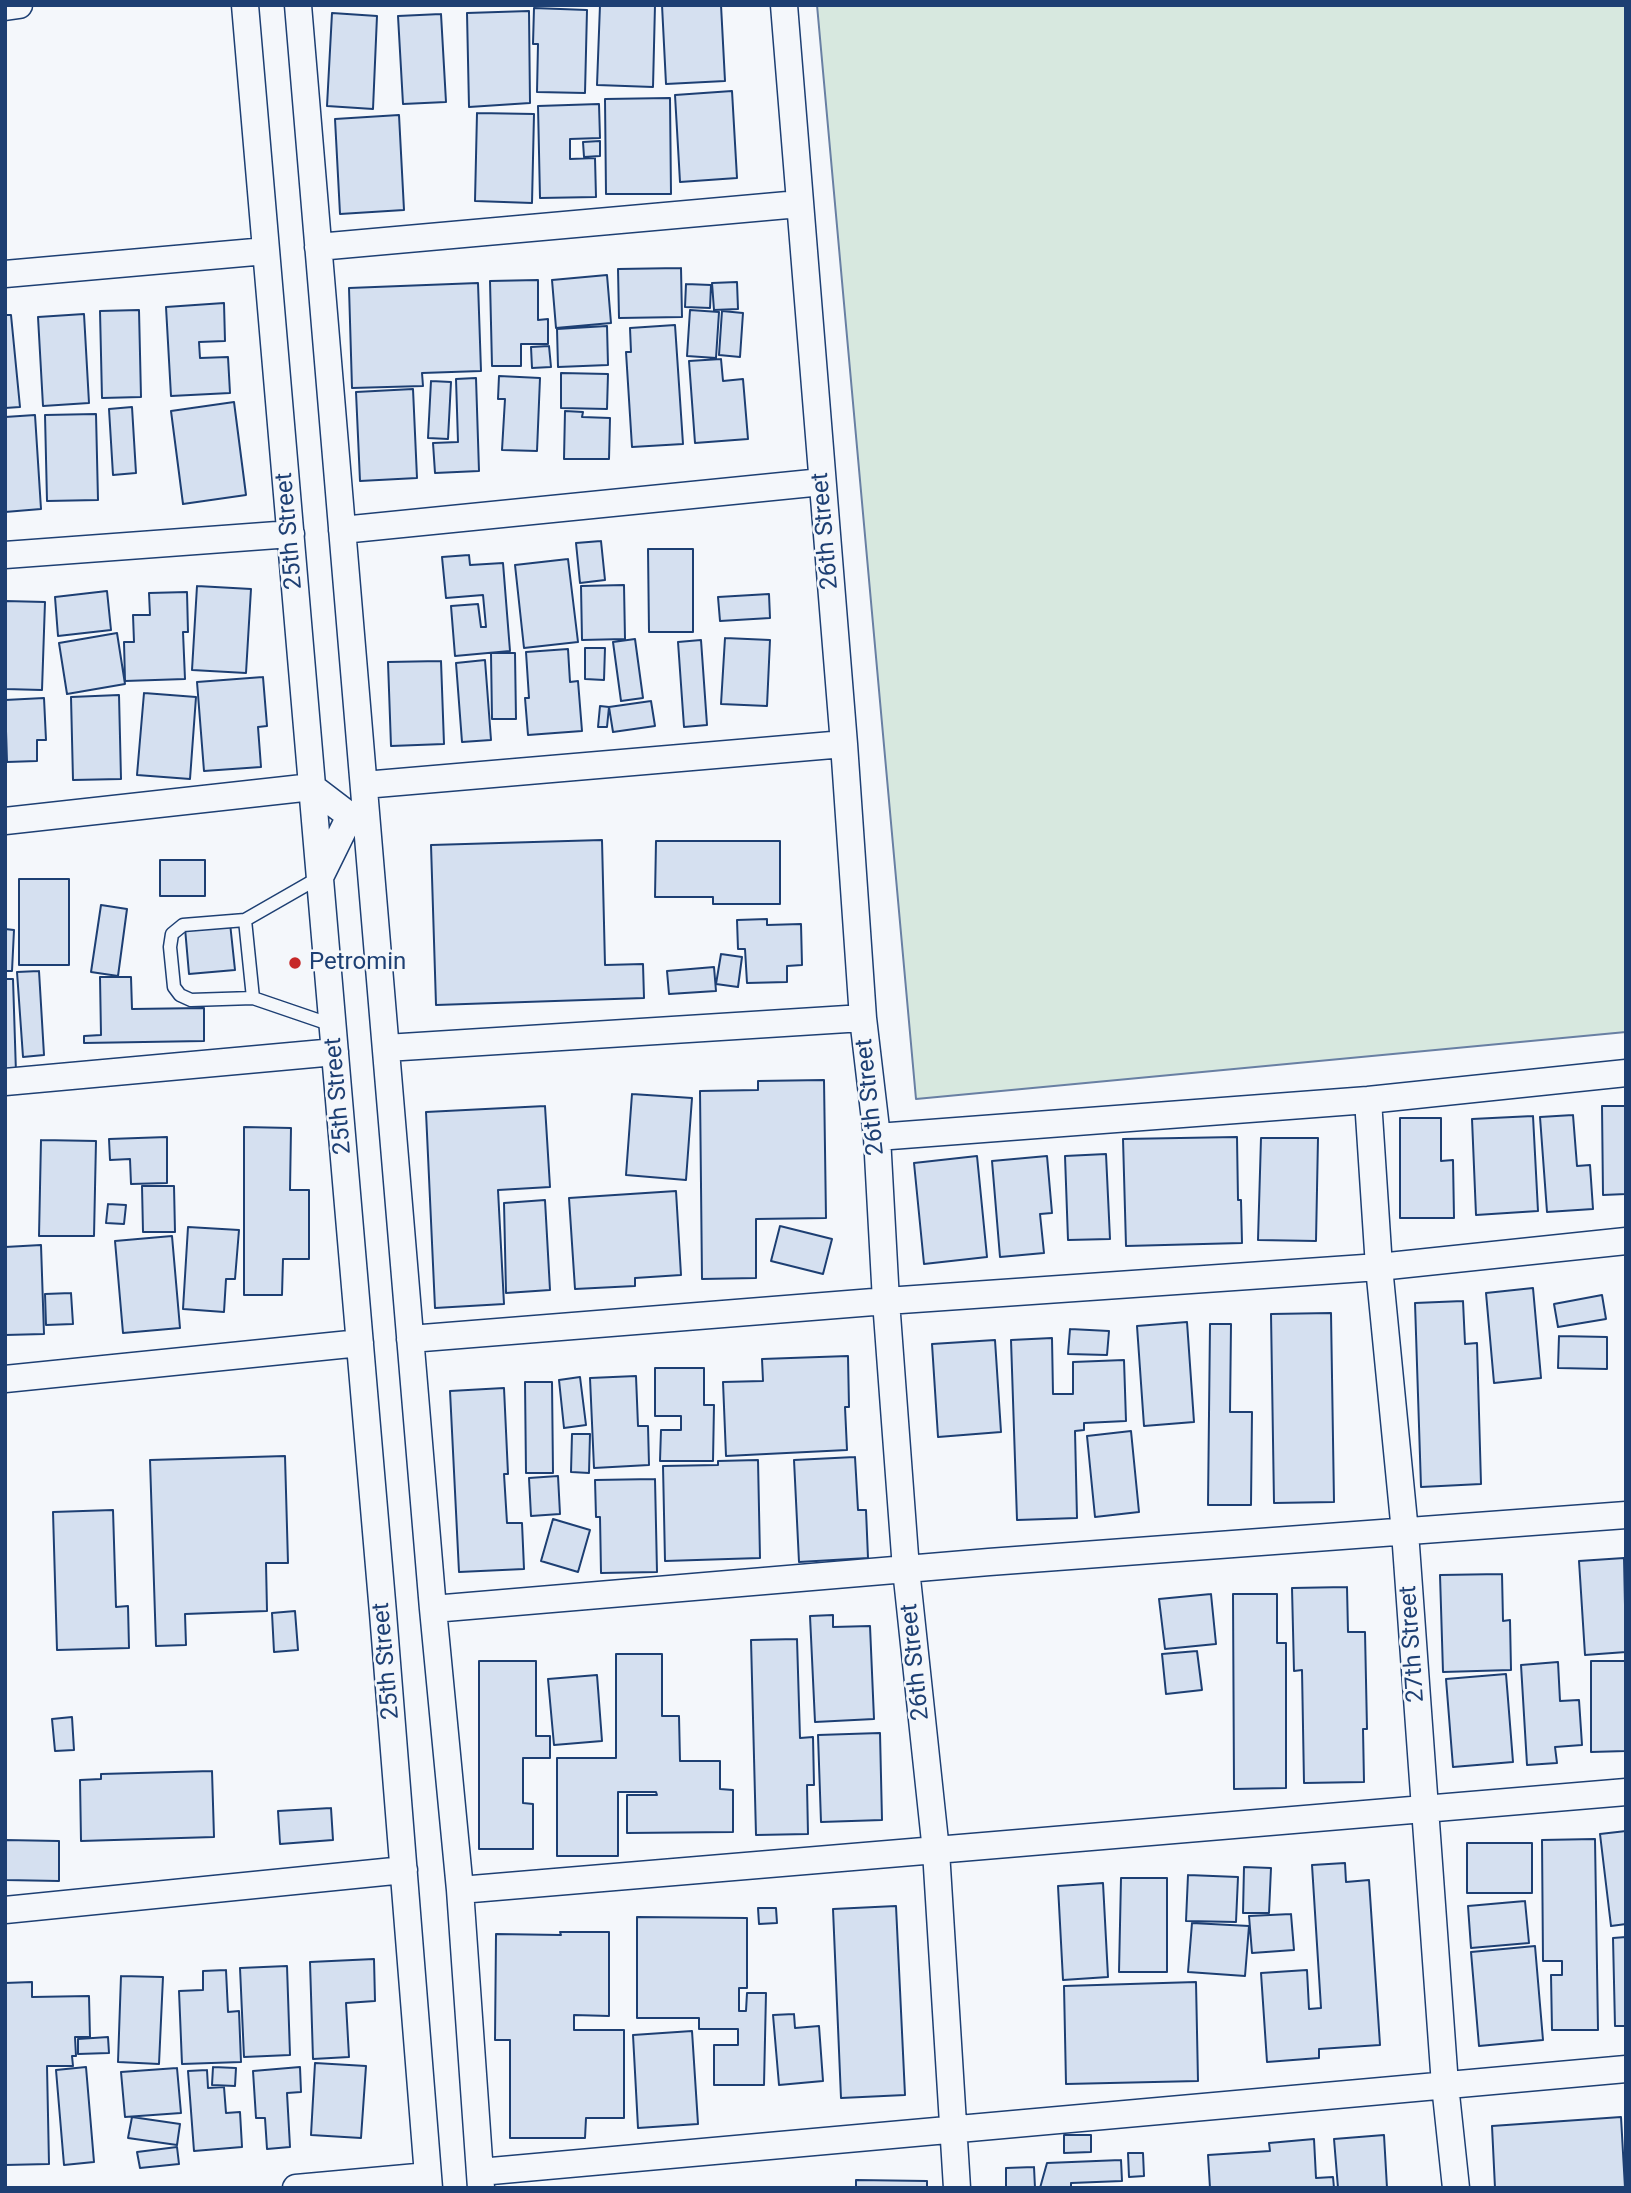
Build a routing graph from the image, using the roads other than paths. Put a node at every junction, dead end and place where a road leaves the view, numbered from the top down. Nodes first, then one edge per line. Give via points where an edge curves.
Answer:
1 (19, 5) edge
2 (245, 5) edge
3 (298, 5) edge
4 (784, 5) edge
5 (5, 7) edge
6 (799, 204) junction
7 (318, 247) junction
8 (266, 251) junction
9 (5, 274) edge
10 (822, 482) junction
11 (342, 530) junction
12 (291, 534) junction
13 (5, 555) edge
14 (844, 744) junction
15 (364, 785) junction
16 (312, 787) junction
17 (5, 821) edge
18 (320, 877) junction
19 (245, 920) junction
20 (253, 998) junction
21 (863, 1018) junction
22 (332, 1025) junction
23 (386, 1048) junction
24 (335, 1052) junction
25 (1626, 1073) edge
26 (5, 1082) edge
27 (1368, 1100) junction
28 (877, 1137) junction
29 (1626, 1241) edge
30 (1379, 1268) junction
31 (886, 1301) junction
32 (411, 1339) junction
33 (360, 1343) junction
34 (5, 1379) edge
35 (1626, 1515) edge
36 (1405, 1532) junction
37 (906, 1569) junction
38 (433, 1609) junction
39 (1626, 1792) edge
40 (1424, 1810) junction
41 (936, 1851) junction
42 (404, 1870) junction
43 (460, 1891) junction
44 (5, 1910) edge
45 (1626, 2069) edge
46 (1444, 2085) junction
47 (954, 2129) junction
48 (480, 2180) edge
49 (428, 2182) edge
50 (296, 2188) edge
51 (957, 2188) edge
52 (1456, 2188) edge

1 - 5 street
2 - 8 street, 25th Street
3 - 7 street, 25th Street
4 - 6 street, 26th Street
6 - 7 street
6 - 10 street, 26th Street
7 - 11 street, 25th Street
8 - 9 street
8 - 12 street, 25th Street
10 - 11 street
10 - 14 street, 26th Street
11 - 15 street, 25th Street
12 - 13 street
12 - 16 street, 25th Street
14 - 15 street
14 - 21 street, 26th Street
15 - 23 street, 25th Street
16 - 17 street
16 - 18 street, 25th Street
16 - 18 street via 350,816
18 - 19 lane
18 - 22 street, 25th Street
19 - 20 lane
19 - 20 lane via 183,925 172,934 171,960 174,987 180,995 191,1000
20 - 22 lane
21 - 23 street
21 - 28 street, 26th Street
22 - 24 street, 25th Street
23 - 32 street, 25th Street
24 - 26 street
24 - 33 street, 25th Street
25 - 27 street
27 - 28 street
27 - 30 street, 27th Street
28 - 31 street, 26th Street
29 - 30 street
30 - 31 street
30 - 36 street, 27th Street
31 - 32 street
31 - 37 street, 26th Street
32 - 38 street, 25th Street
33 - 34 street
33 - 42 street, 25th Street
35 - 36 street
36 - 37 street
36 - 40 street, 27th Street
37 - 38 street
37 - 41 street, 26th Street
38 - 43 street, 25th Street
39 - 40 street
40 - 41 street
40 - 46 street, 27th Street
41 - 43 street
41 - 47 street, 26th Street
42 - 44 street
42 - 49 street, 25th Street
43 - 48 street, 25th Street
45 - 46 street
46 - 47 street
46 - 52 street, 27th Street
47 - 48 street
47 - 51 street, 26th Street
49 - 50 street

